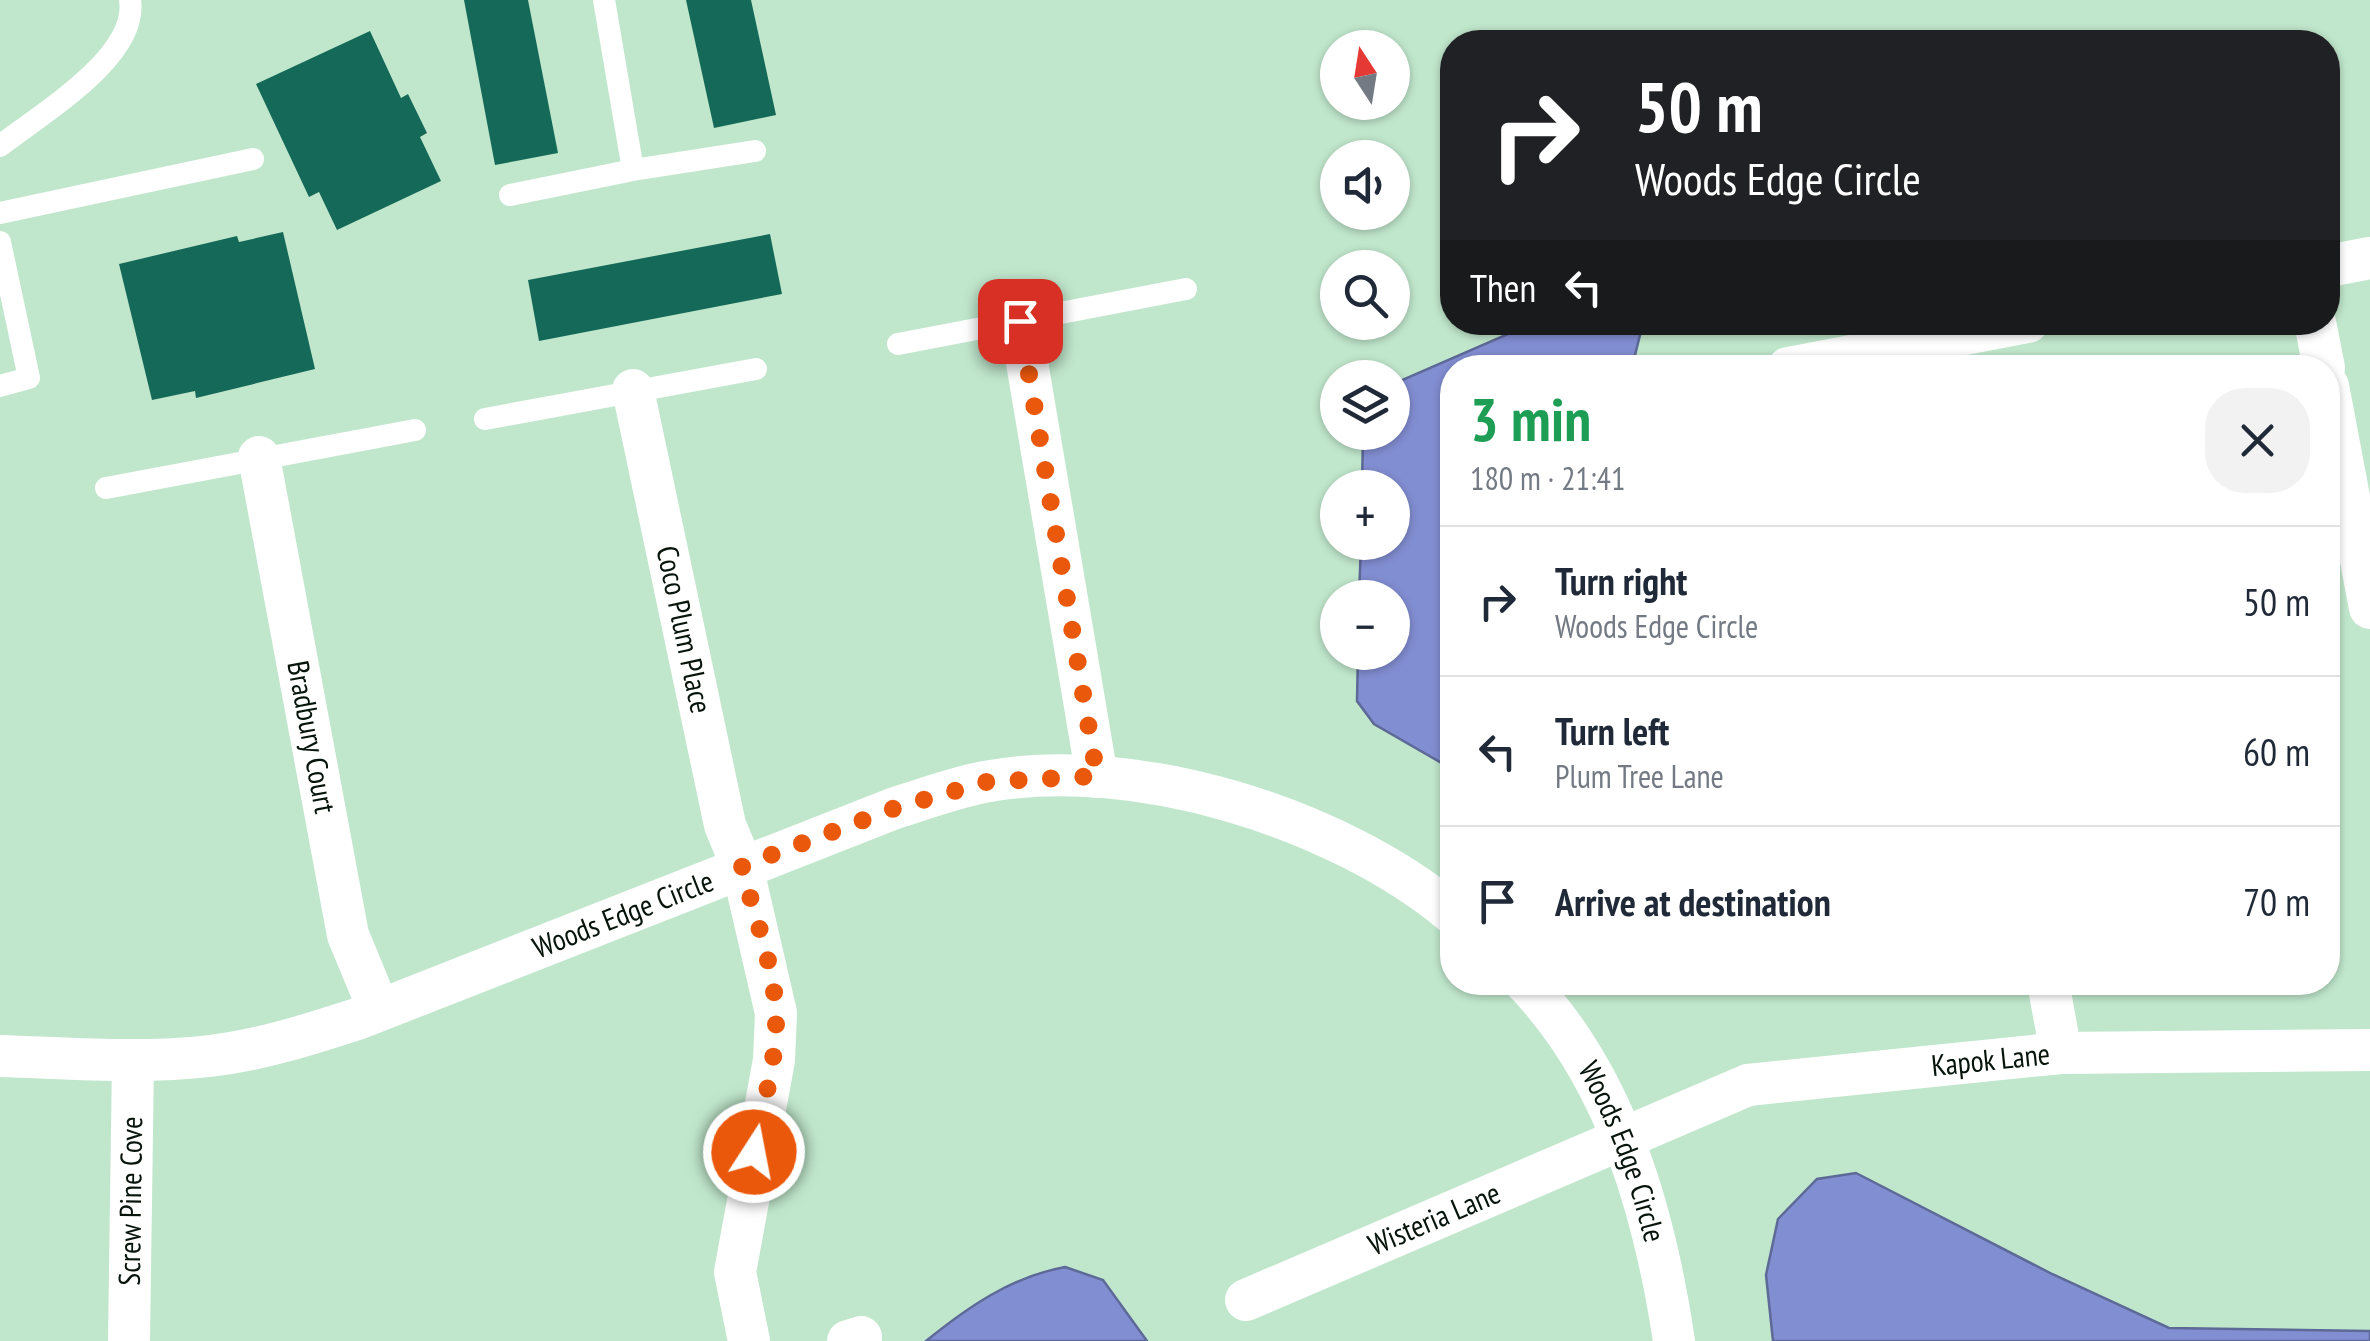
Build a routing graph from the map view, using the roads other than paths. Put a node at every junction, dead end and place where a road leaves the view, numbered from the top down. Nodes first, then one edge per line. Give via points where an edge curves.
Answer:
1 (130, 0) edge
2 (604, 0) edge
3 (0, 146) edge
4 (755, 151) dead end
5 (253, 159) dead end
6 (633, 170) junction
7 (510, 195) dead end
8 (0, 213) edge
9 (0, 242) edge
10 (2370, 258) edge
11 (2340, 264) edge
12 (1186, 289) dead end
13 (1020, 321) junction
14 (1989, 335) edge
15 (898, 344) dead end
16 (1933, 354) edge
17 (756, 369) dead end
18 (0, 386) edge
19 (632, 390) junction
20 (485, 420) dead end
21 (416, 430) dead end
22 (2340, 449) edge
23 (258, 457) junction
24 (106, 488) dead end
25 (2370, 608) edge
26 (1097, 776) junction
27 (742, 866) junction
28 (1440, 904) edge
29 (1535, 995) edge
30 (2050, 995) edge
31 (379, 1010) junction
32 (2370, 1050) edge
33 (2061, 1053) junction
34 (0, 1056) edge
35 (132, 1060) junction
36 (1622, 1136) junction
37 (1246, 1300) dead end
38 (129, 1341) edge
39 (750, 1341) edge
40 (1674, 1341) edge

1 - 3 lane via 112,58
2 - 6 lane
4 - 6 lane
5 - 8 lane
6 - 7 lane
9 - 18 lane via 29,378
10 - 11 street
12 - 13 lane
13 - 15 lane
13 - 26 street
14 - 16 street
17 - 19 lane
19 - 20 lane
19 - 27 street, Coco Plum Place via 725,825
21 - 23 lane
22 - 25 street
23 - 24 lane
23 - 31 street, Bradbury Court via 348,935
26 - 27 street, Woods Edge Circle via 986,782 895,808
26 - 28 street, Woods Edge Circle via 1202,792 1277,814 1382,863
27 - 31 street, Woods Edge Circle
27 - 39 street, Coco Plum Place via 776,1014 774,1060 735,1272
29 - 36 street, Woods Edge Circle via 1576,1050
30 - 33 street
31 - 35 street, Woods Edge Circle via 286,1042 210,1056
32 - 33 street, Kapok Lane
33 - 36 street, Kapok Lane via 1748,1085
34 - 35 street, Woods Edge Circle
35 - 38 street, Screw Pine Cove
36 - 37 street, Wisteria Lane
36 - 40 street, Woods Edge Circle via 1648,1209

